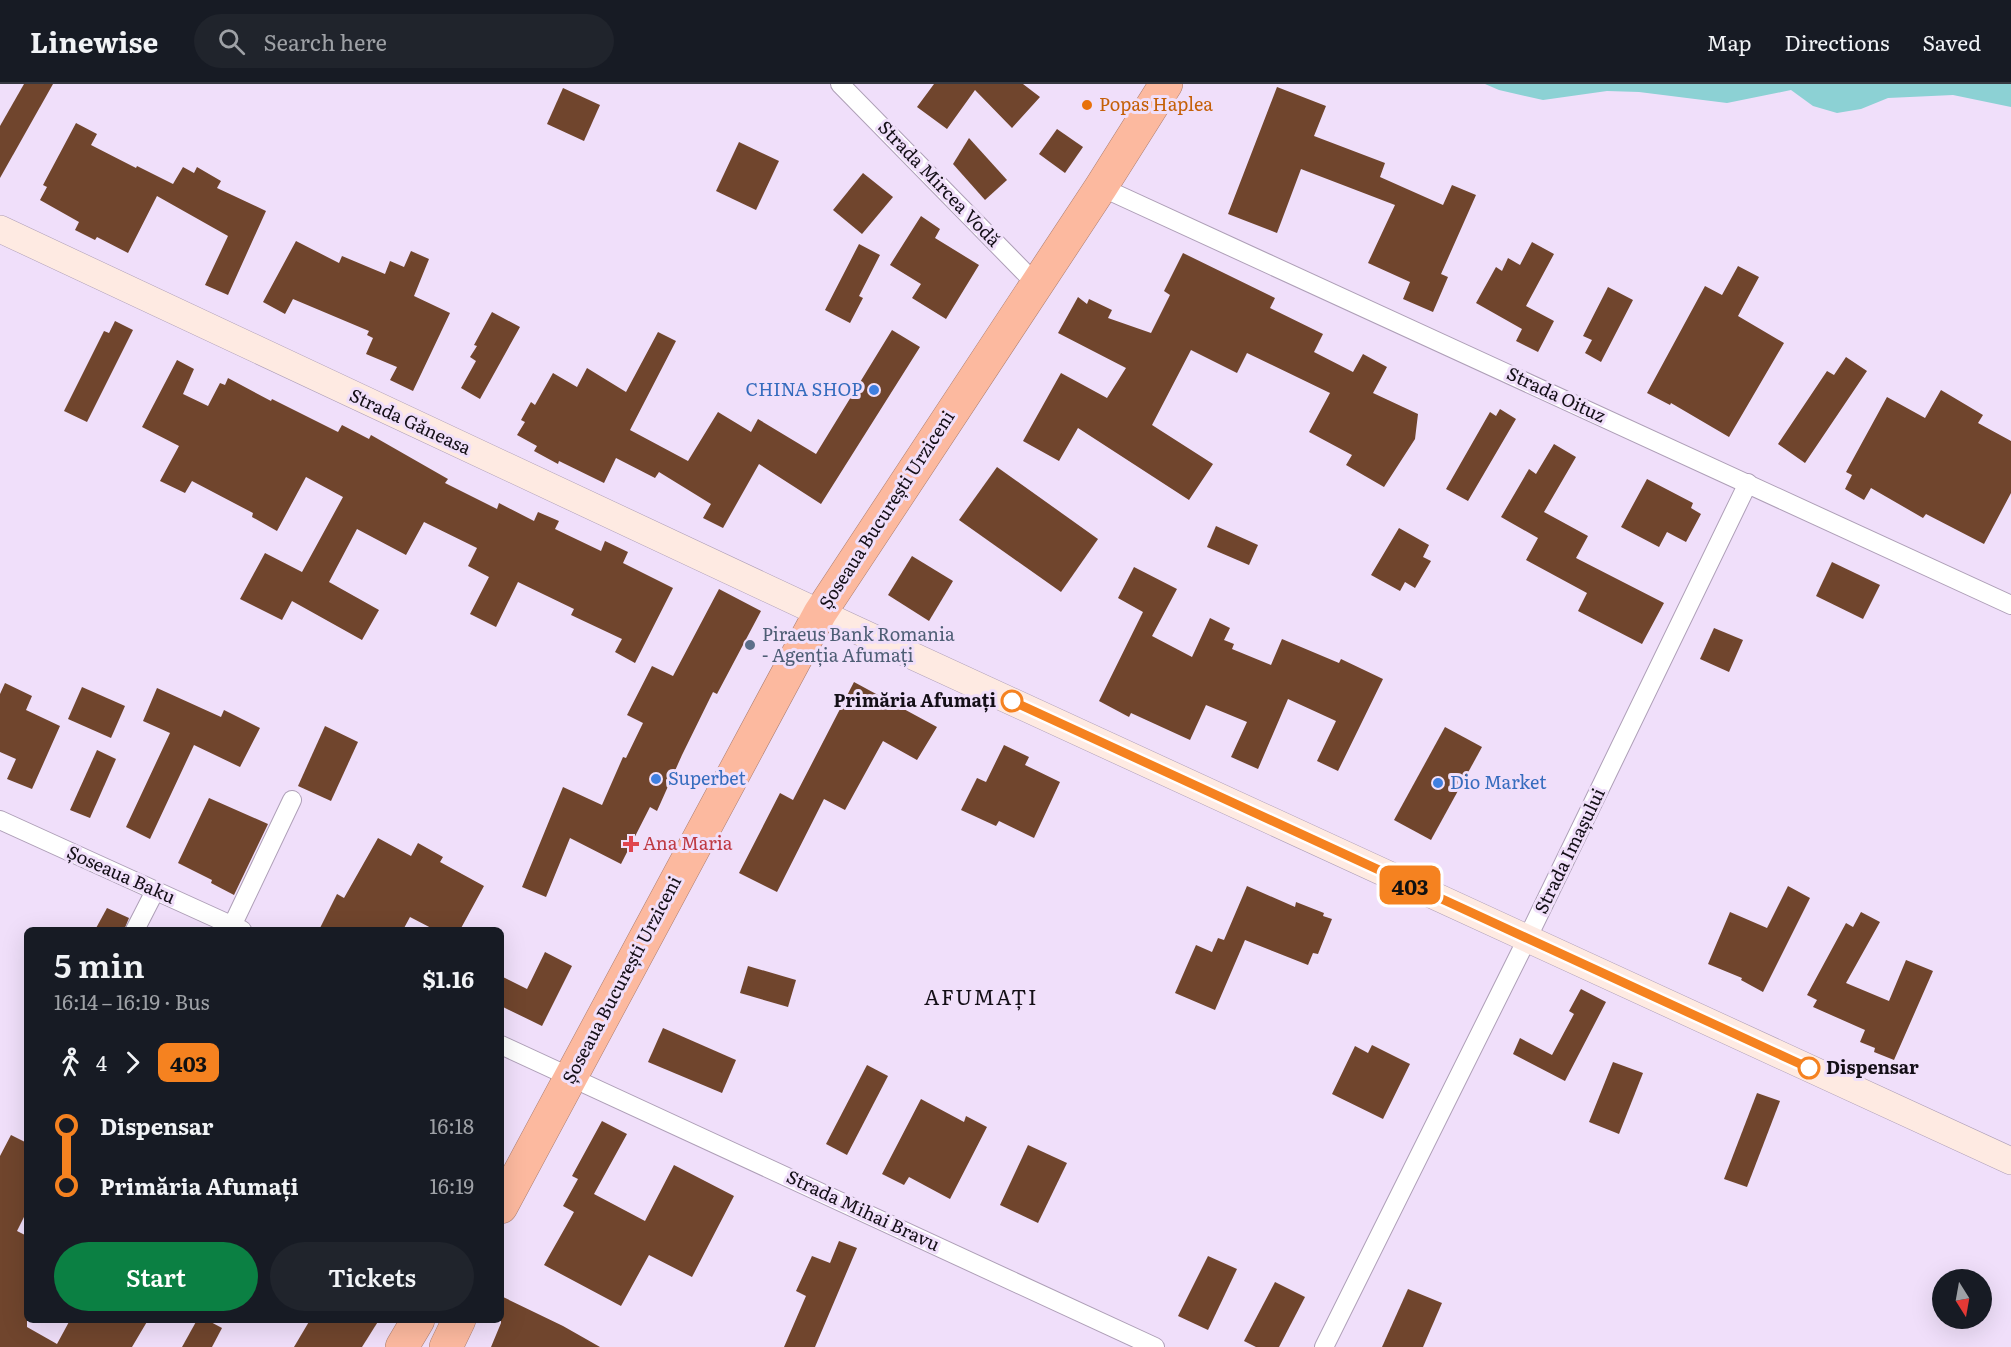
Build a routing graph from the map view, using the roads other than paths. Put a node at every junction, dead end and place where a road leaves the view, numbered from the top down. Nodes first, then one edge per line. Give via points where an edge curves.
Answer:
1 (840, 84) edge
2 (1166, 84) edge
3 (1101, 187) junction
4 (0, 229) edge
5 (1037, 285) junction
6 (1748, 483) junction
7 (2011, 605) edge
8 (820, 613) junction
9 (292, 800) dead end
10 (0, 820) edge
11 (155, 891) junction
12 (137, 927) edge
13 (235, 927) edge
14 (237, 927) edge
15 (1527, 939) junction
16 (504, 1046) edge
17 (570, 1076) junction
18 (2011, 1161) edge
19 (504, 1201) edge
20 (416, 1323) edge
21 (458, 1323) edge
22 (402, 1347) edge
23 (446, 1347) edge
24 (1155, 1347) edge
25 (1324, 1347) edge

1 - 5 street, Strada Mircea Vodă
2 - 3 highway, Șoseaua București Urziceni
3 - 5 highway, Șoseaua București Urziceni
3 - 6 street, Strada Oituz
4 - 8 main road, Strada Găneasa
5 - 8 highway, Șoseaua București Urziceni
6 - 7 street, Strada Oituz
6 - 15 street, Strada Imașului
8 - 15 main road, Strada Găneasa
8 - 17 highway, Șoseaua București Urziceni
9 - 14 street
10 - 11 street, Șoseaua Baku
11 - 12 street
11 - 13 street, Șoseaua Baku
15 - 18 main road, Strada Găneasa
15 - 25 street, Strada Imașului
16 - 17 street
17 - 19 highway, Șoseaua București Urziceni
17 - 24 street, Strada Mihai Bravu
20 - 22 highway
21 - 23 highway

